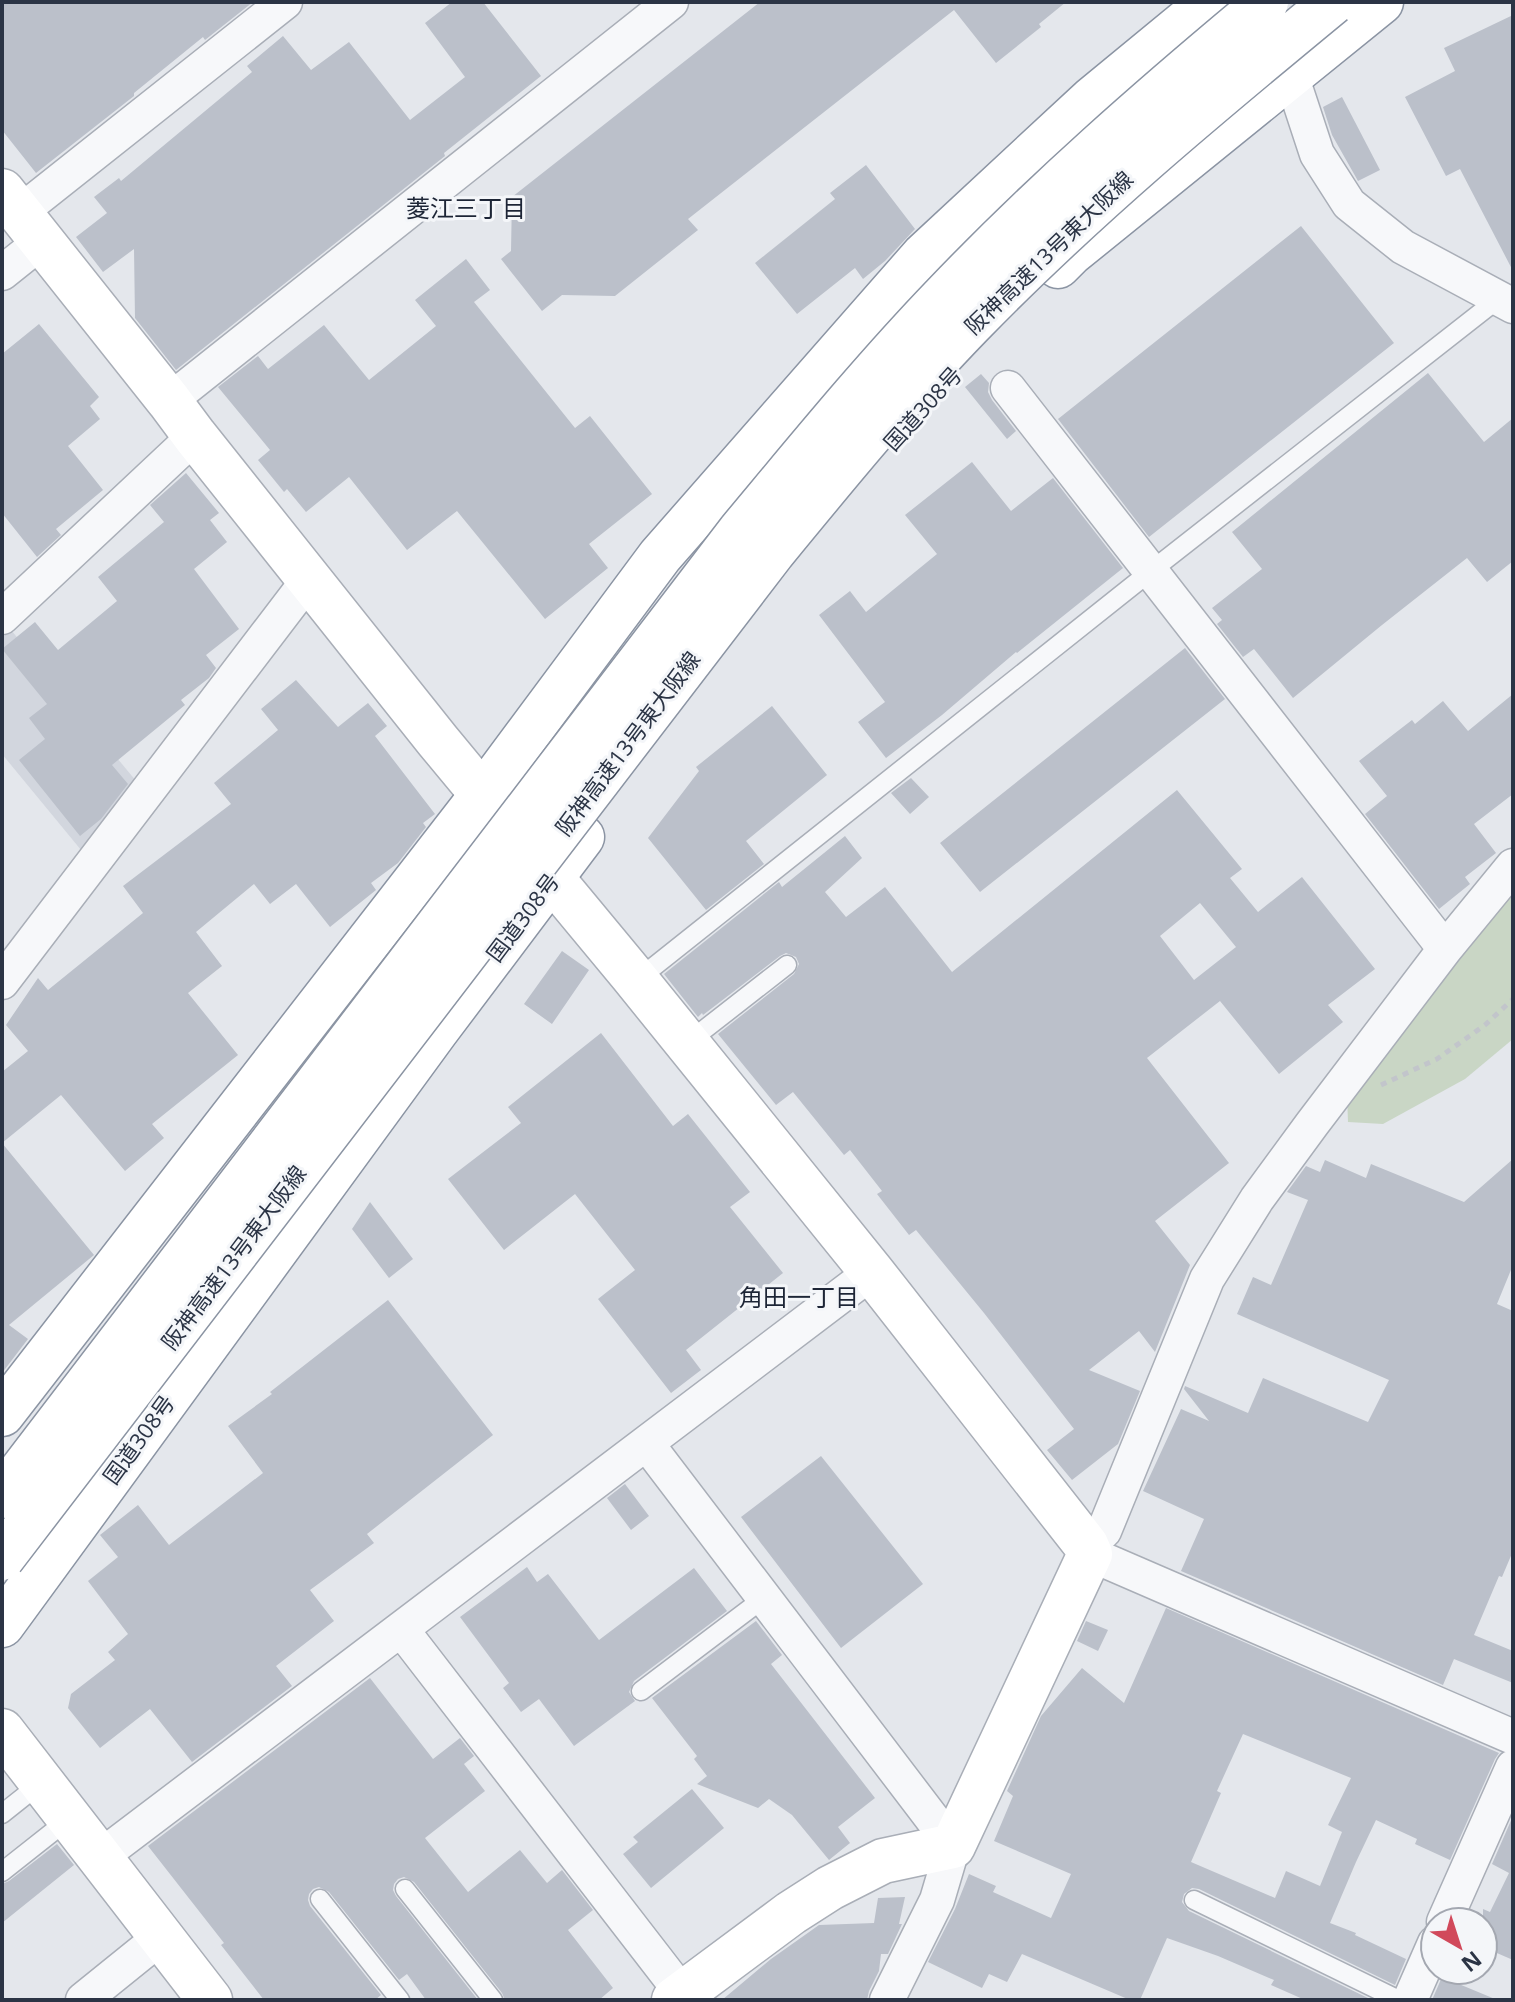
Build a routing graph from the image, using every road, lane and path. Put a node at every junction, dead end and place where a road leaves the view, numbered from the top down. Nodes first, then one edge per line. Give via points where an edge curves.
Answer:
1 (285, 2) edge
2 (671, 2) edge
3 (1210, 2) edge
4 (1266, 2) edge
5 (1333, 2) edge
6 (1381, 2) edge
7 (1291, 75) junction
8 (21, 215) edge
9 (2, 273) edge
10 (1506, 302) edge
11 (1008, 388) dead end
12 (169, 401) junction
13 (195, 436) junction
14 (1151, 571) junction
15 (310, 578) junction
16 (2, 617) edge
17 (483, 794) junction
18 (1513, 866) edge
19 (552, 877) junction
20 (1445, 949) junction
21 (787, 965) dead end
22 (637, 980) junction
23 (2, 982) edge
24 (1513, 999) edge
25 (687, 1043) junction
26 (1331, 1099) junction
27 (872, 1272) junction
28 (2, 1414) edge
29 (647, 1444) junction
30 (2, 1496) edge
31 (1088, 1549) junction
32 (2, 1558) edge
33 (764, 1598) junction
34 (2, 1625) edge
35 (401, 1629) junction
36 (641, 1691) dead end
37 (2, 1731) edge
38 (1513, 1737) edge
39 (1513, 1767) edge
40 (41, 1783) junction
41 (2, 1814) edge
42 (69, 1819) junction
43 (953, 1846) junction
44 (100, 1857) junction
45 (2, 1872) edge
46 (405, 1889) dead end
47 (320, 1899) dead end
48 (1194, 1900) dead end
49 (1451, 1906) edge
50 (161, 1937) junction
51 (1419, 1979) edge
52 (678, 1997) edge
53 (83, 2000) edge
54 (210, 2000) edge
55 (400, 2000) edge
56 (493, 2000) edge
57 (887, 2000) edge
58 (1399, 2000) edge
59 (1410, 2000) edge

1 - 8 street
2 - 12 street
3 - 17 main road via 1091,100 924,255 660,556
4 - 30 main road, 阪神高速13号東大阪線, bridge via 1057,183 837,414 740,531
5 - 32 main road, 阪神高速13号東大阪線, bridge via 1084,215 971,324 865,440 773,552
6 - 7 main road, 国道308号
7 - 10 street via 1317,154 1349,204 1403,247
7 - 19 main road, 国道308号 via 1071,253 934,391 811,538
8 - 9 street
8 - 12 main road
10 - 14 lane
11 - 14 street
12 - 13 main road
13 - 15 main road
13 - 16 street
14 - 20 street
14 - 22 lane
15 - 17 main road
15 - 23 street
17 - 19 main road
17 - 28 main road
18 - 20 street
19 - 22 main road
19 - 34 main road, 国道308号
20 - 26 street
21 - 25 lane
22 - 25 main road
24 - 26 path via 1437,1059 1347,1101
25 - 27 main road
26 - 31 street via 1257,1199 1207,1279 1104,1531
27 - 29 street
27 - 31 main road
29 - 33 street
29 - 35 street
31 - 38 street
31 - 43 main road
33 - 36 lane
33 - 43 street
35 - 44 street
35 - 52 street
37 - 40 main road
39 - 49 street
40 - 41 lane
40 - 42 main road
42 - 44 main road
42 - 45 lane
43 - 52 main road via 883,1861 830,1888
43 - 57 street via 937,1900
44 - 50 main road
46 - 56 lane
47 - 55 lane
48 - 58 lane
50 - 53 street
50 - 54 main road
51 - 59 street

